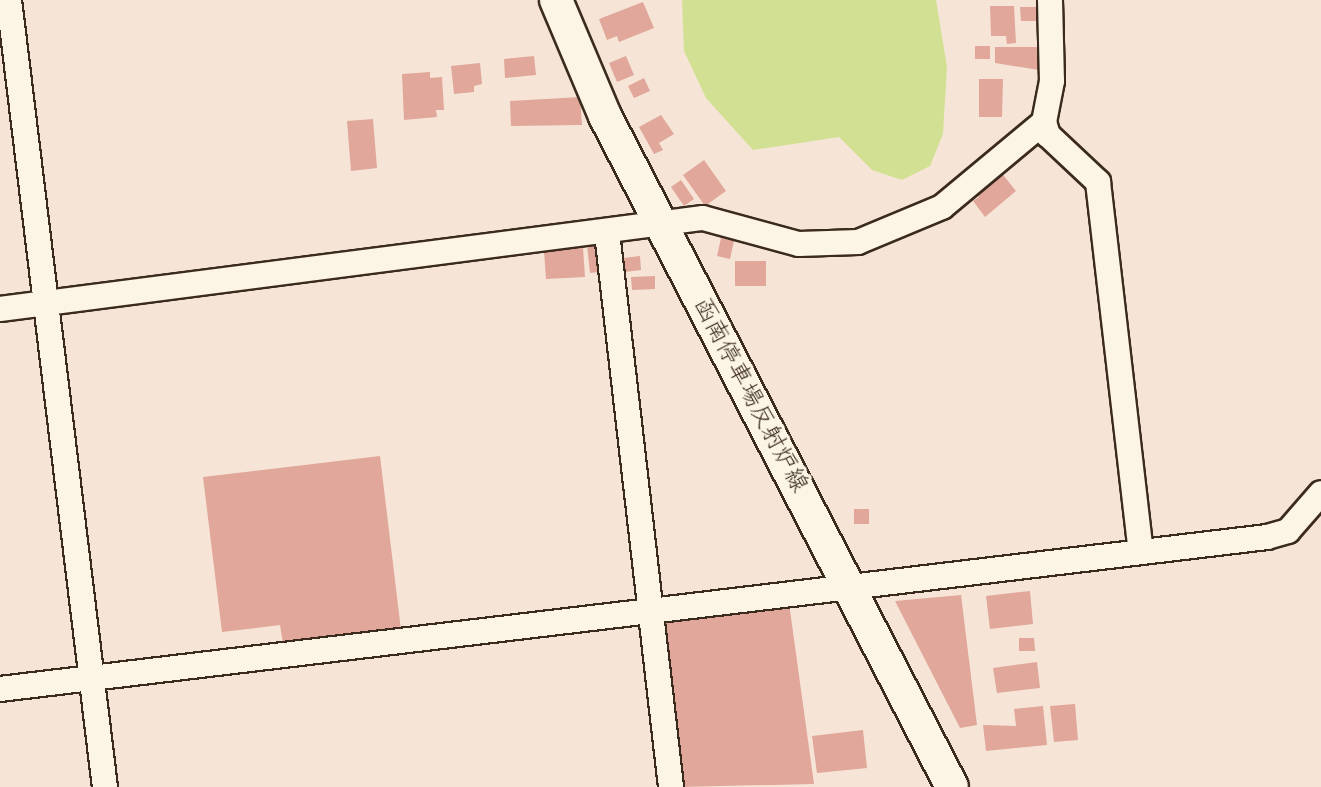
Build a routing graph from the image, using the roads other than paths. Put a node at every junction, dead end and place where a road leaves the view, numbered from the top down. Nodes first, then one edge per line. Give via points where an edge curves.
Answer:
1 (9, 0) edge
2 (556, 0) edge
3 (1050, 0) edge
4 (1044, 122) junction
5 (657, 216) junction
6 (607, 233) junction
7 (46, 303) junction
8 (0, 309) edge
9 (1321, 493) edge
10 (1313, 520) edge
11 (1141, 552) junction
12 (853, 590) junction
13 (649, 610) junction
14 (92, 678) junction
15 (0, 689) edge
16 (105, 787) edge
17 (671, 787) edge
18 (952, 787) edge

1 - 7 street
2 - 5 main road, 函南停車場反射炉線 via 605,116
3 - 4 street via 1052,81
4 - 5 street via 942,207 858,242 799,244 712,219
4 - 11 street via 1048,135 1098,182
5 - 6 street
5 - 12 main road, 函南停車場反射炉線
6 - 7 street
6 - 13 street
7 - 8 street
7 - 14 street
9 - 10 street
10 - 11 street via 1267,537
11 - 12 street
12 - 13 street
12 - 18 main road, 函南停車場反射炉線
13 - 14 street
13 - 17 street
14 - 15 street
14 - 16 street

